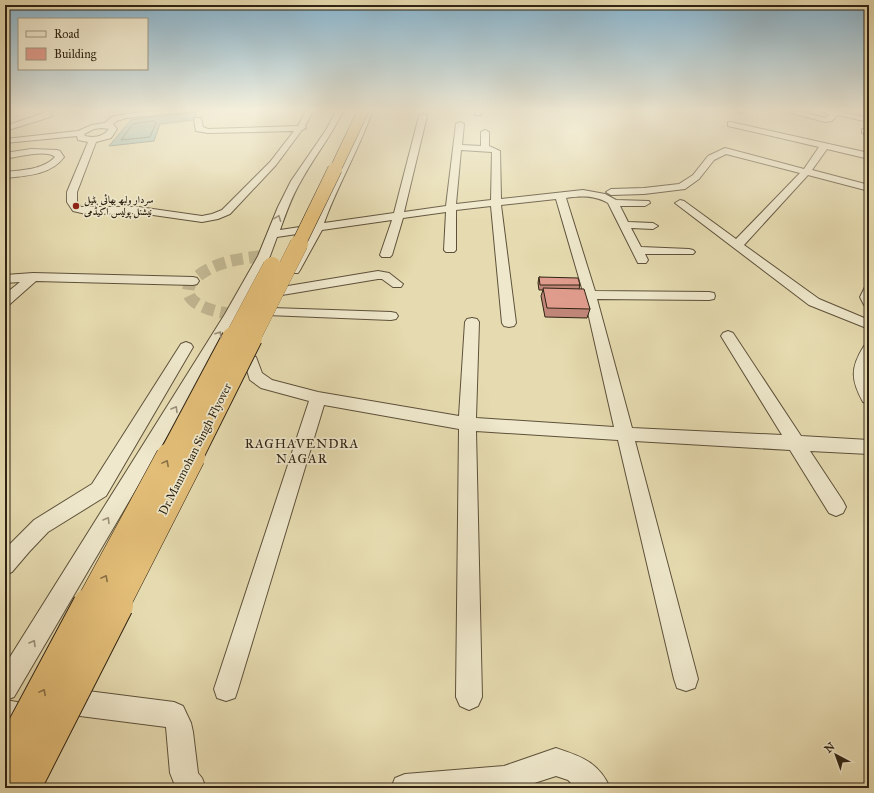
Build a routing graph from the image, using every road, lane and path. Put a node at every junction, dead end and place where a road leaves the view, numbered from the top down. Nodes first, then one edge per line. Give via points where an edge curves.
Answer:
1 (91, 146) edge
2 (287, 146) edge
3 (319, 146) edge
4 (335, 146) edge
5 (346, 146) edge
6 (354, 146) edge
7 (415, 146) edge
8 (824, 146) edge
9 (829, 146) edge
10 (458, 147) joint
11 (485, 148) joint
12 (5, 156) edge
13 (869, 156) edge
14 (806, 172) junction
15 (5, 175) edge
16 (869, 188) edge
17 (611, 192) dead end
18 (560, 195) junction
19 (613, 203) junction
20 (645, 203) dead end
21 (680, 203) dead end
22 (496, 204) junction
23 (451, 208) junction
24 (398, 216) junction
25 (625, 225) junction
26 (653, 226) dead end
27 (317, 229) junction
28 (272, 234) junction
29 (737, 245) junction
30 (450, 250) dead end
31 (689, 252) dead end
32 (386, 255) dead end
33 (33, 277) junction
34 (5, 279) edge
35 (193, 281) dead end
36 (397, 284) dead end
37 (869, 290) edge
38 (282, 291) junction
39 (590, 296) junction
40 (709, 296) dead end
41 (5, 301) edge
42 (869, 302) edge
43 (272, 312) junction
44 (391, 316) dead end
45 (472, 322) dead end
46 (509, 323) dead end
47 (869, 325) edge
48 (728, 336) dead end
49 (186, 347) dead end
50 (869, 349) edge
51 (204, 358) junction
52 (251, 360) junction
53 (318, 398) junction
54 (869, 398) edge
55 (467, 424) junction
56 (625, 434) junction
57 (796, 443) junction
58 (869, 447) edge
59 (836, 507) dead end
60 (93, 544) junction
61 (157, 549) junction
62 (5, 565) edge
63 (686, 679) dead end
64 (5, 688) edge
65 (226, 689) dead end
66 (469, 697) dead end
67 (5, 713) edge
68 (74, 714) junction
69 (5, 764) edge
70 (23, 788) edge
71 (38, 788) edge
72 (192, 788) edge
73 (405, 788) edge
74 (596, 788) edge

1 - 2 street via 72,192 72,202 77,209 139,210 202,219 226,212
28 -> 3 street via 296,180
69 -> 4 highway, Dr.Manmohan Singh Flyover, bridge
5 - 70 highway, Dr.Manmohan Singh Flyover, bridge via 285,272
6 - 27 street via 326,204
7 - 24 street
8 - 14 street
9 - 13 street
10 - 11 street
10 - 23 street
11 - 22 street via 496,151
12 - 15 street via 48,151 60,156 56,162 47,166
14 - 16 street
14 - 17 street via 725,151 711,158 696,177 682,187
14 - 29 street
18 - 19 street via 598,195
18 - 22 street
18 - 39 street
19 - 20 street
19 - 25 street
21 - 29 street
22 - 23 street
22 - 46 street
23 - 24 street
23 - 30 street
24 - 27 street
24 - 32 street
25 - 26 street
25 - 31 street via 640,255
27 - 28 street
27 - 38 street
51 -> 28 street via 264,256
29 - 47 street via 814,302
33 - 34 street
33 - 35 street
33 - 41 street
36 - 38 street via 385,276 378,275
37 - 42 street via 866,297
38 - 43 street
39 - 40 street
39 - 56 street
43 - 44 street
43 - 52 street
45 - 55 street
48 - 57 street
49 - 62 street via 99,490 42,526 23,543
50 - 54 street via 860,368 860,379
51 - 52 street
60 -> 51 street
52 - 53 street via 255,376 267,384
52 - 61 street
53 - 55 street
53 - 65 street
55 - 56 street
55 - 66 street
56 - 57 street
56 - 63 street
57 - 58 street
57 - 59 street
60 - 61 street
64 -> 60 street
61 - 68 street
67 - 68 street
68 - 71 street
68 - 72 street via 174,715 179,722 183,768 188,785
73 - 74 street via 504,780 556,762 577,769

